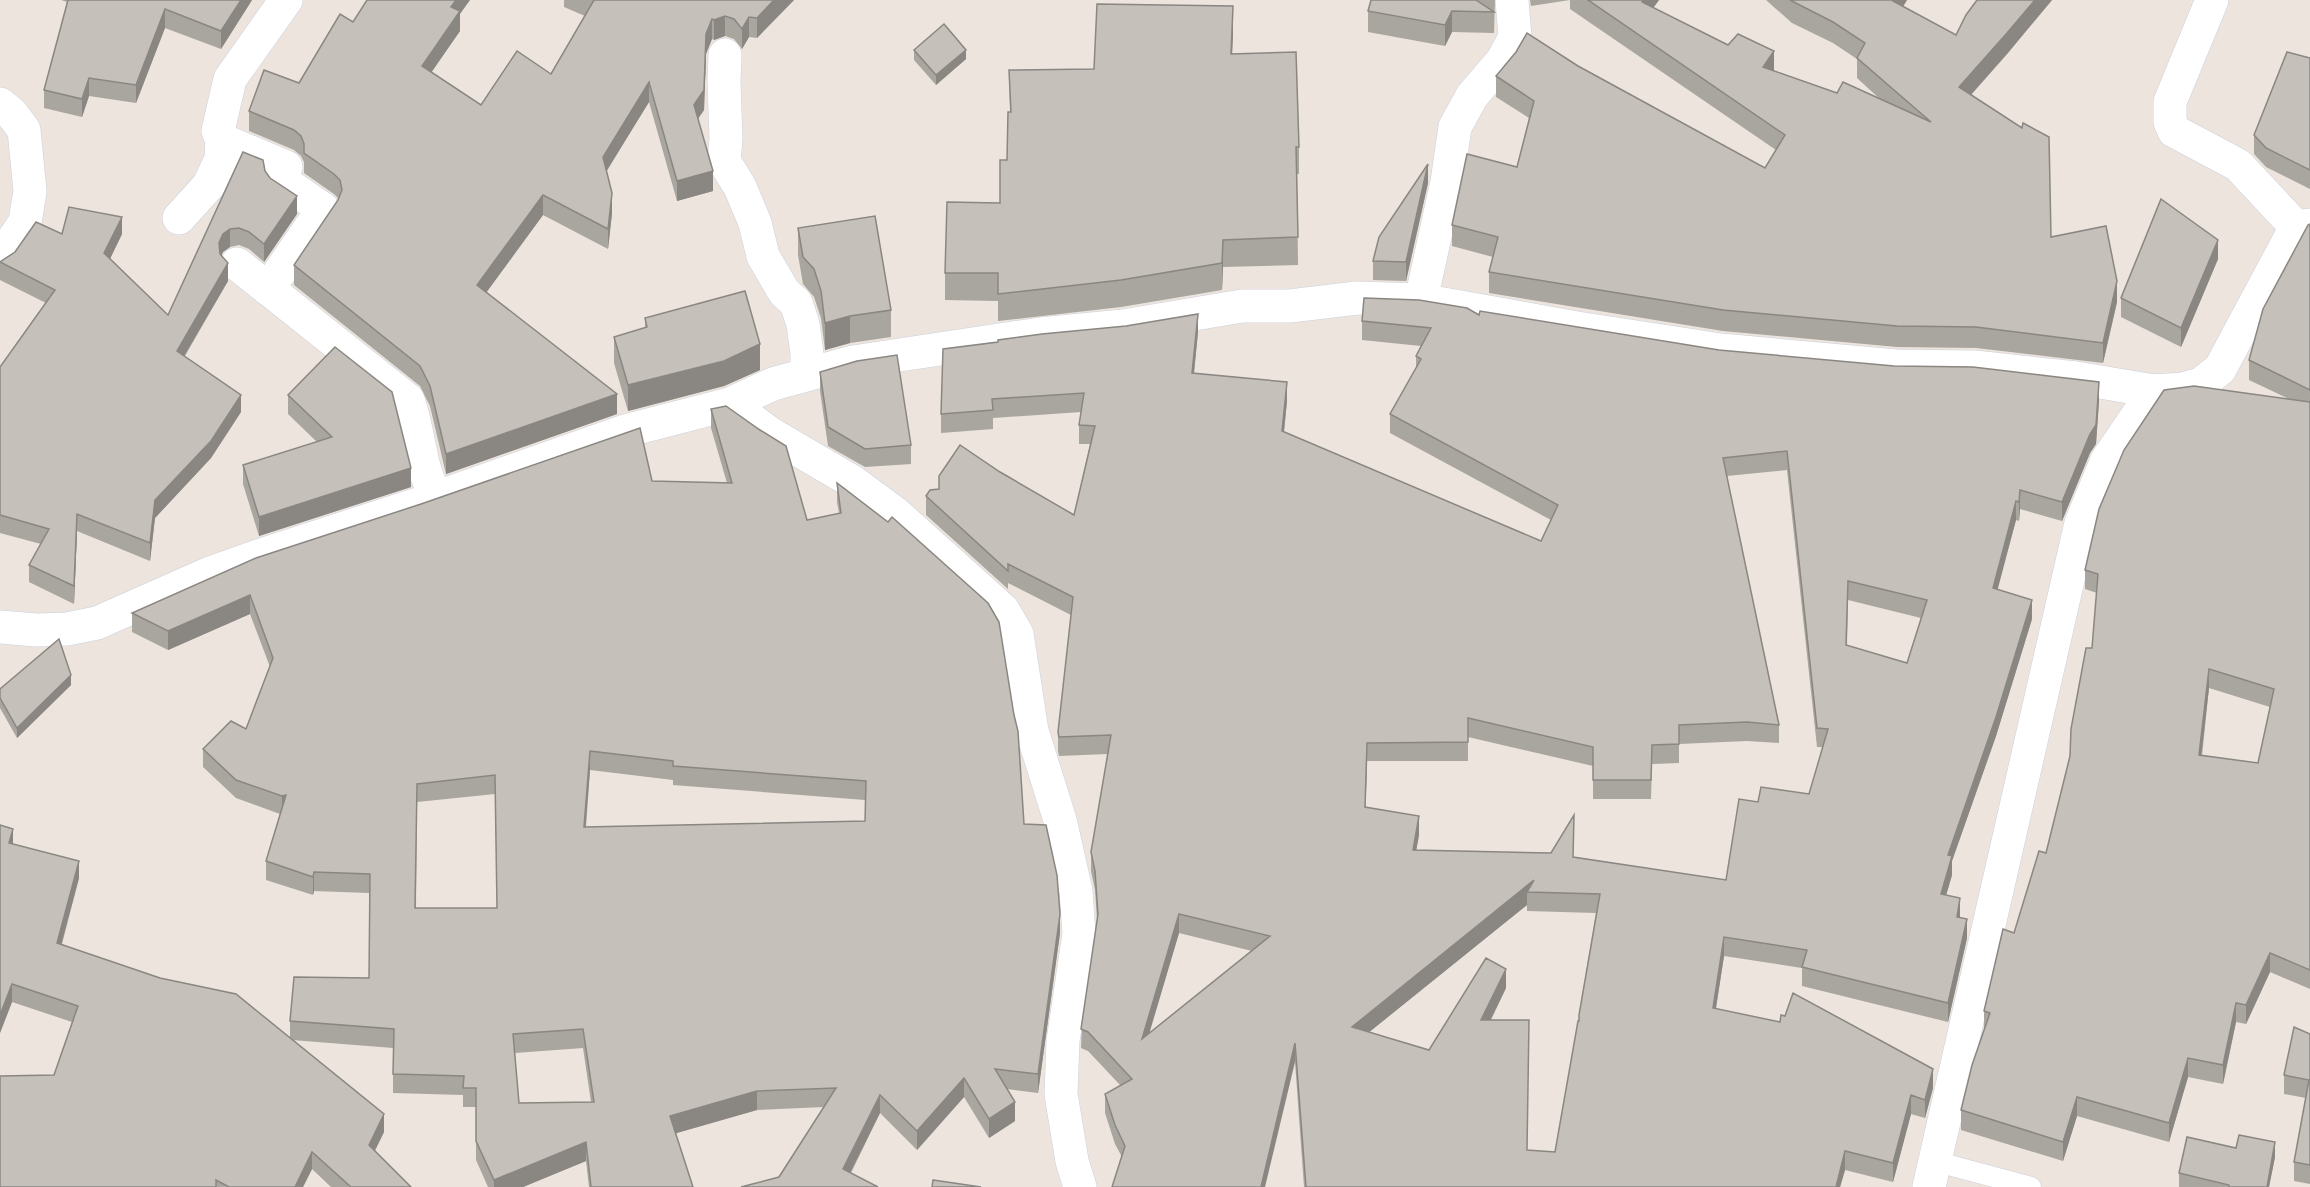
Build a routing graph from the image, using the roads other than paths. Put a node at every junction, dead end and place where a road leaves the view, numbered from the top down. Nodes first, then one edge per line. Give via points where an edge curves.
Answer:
1 (286, 0) edge
2 (1512, 0) edge
3 (2212, 0) edge
4 (725, 55) dead end
5 (0, 104) edge
6 (222, 140) junction
7 (179, 218) dead end
8 (2303, 226) edge
9 (0, 259) edge
10 (237, 264) dead end
11 (268, 289) junction
12 (1421, 300) junction
13 (807, 374) junction
14 (2154, 391) junction
15 (729, 404) junction
16 (428, 478) junction
17 (0, 627) edge
18 (1931, 1174) edge
19 (1080, 1187) edge
20 (2031, 1187) edge

1 - 6 street via 230,79 219,120
2 - 12 street via 1515,37 1502,61 1472,96 1455,127
3 - 8 street via 2170,102 2170,122 2174,131 2238,165
4 - 13 street via 724,161 755,222 763,256 784,292 796,303 803,324
5 - 9 street via 24,130 30,191 25,222
6 - 7 street via 221,159 209,185
6 - 11 street via 286,167 281,180 323,209
8 - 14 street via 2220,369 2201,384
10 - 11 street
11 - 16 street via 408,400
12 - 13 street via 1357,298 1290,306 1242,306 853,362
12 - 14 street via 1721,350 1896,366 1974,366
13 - 15 street
14 - 18 street via 2107,460 2081,523
15 - 16 street
15 - 19 street via 771,434 854,482 895,513 1003,610 1017,634 1032,731 1060,820 1076,891 1080,934 1063,1041 1061,1094
16 - 17 street via 97,623 67,629
18 - 20 lane

